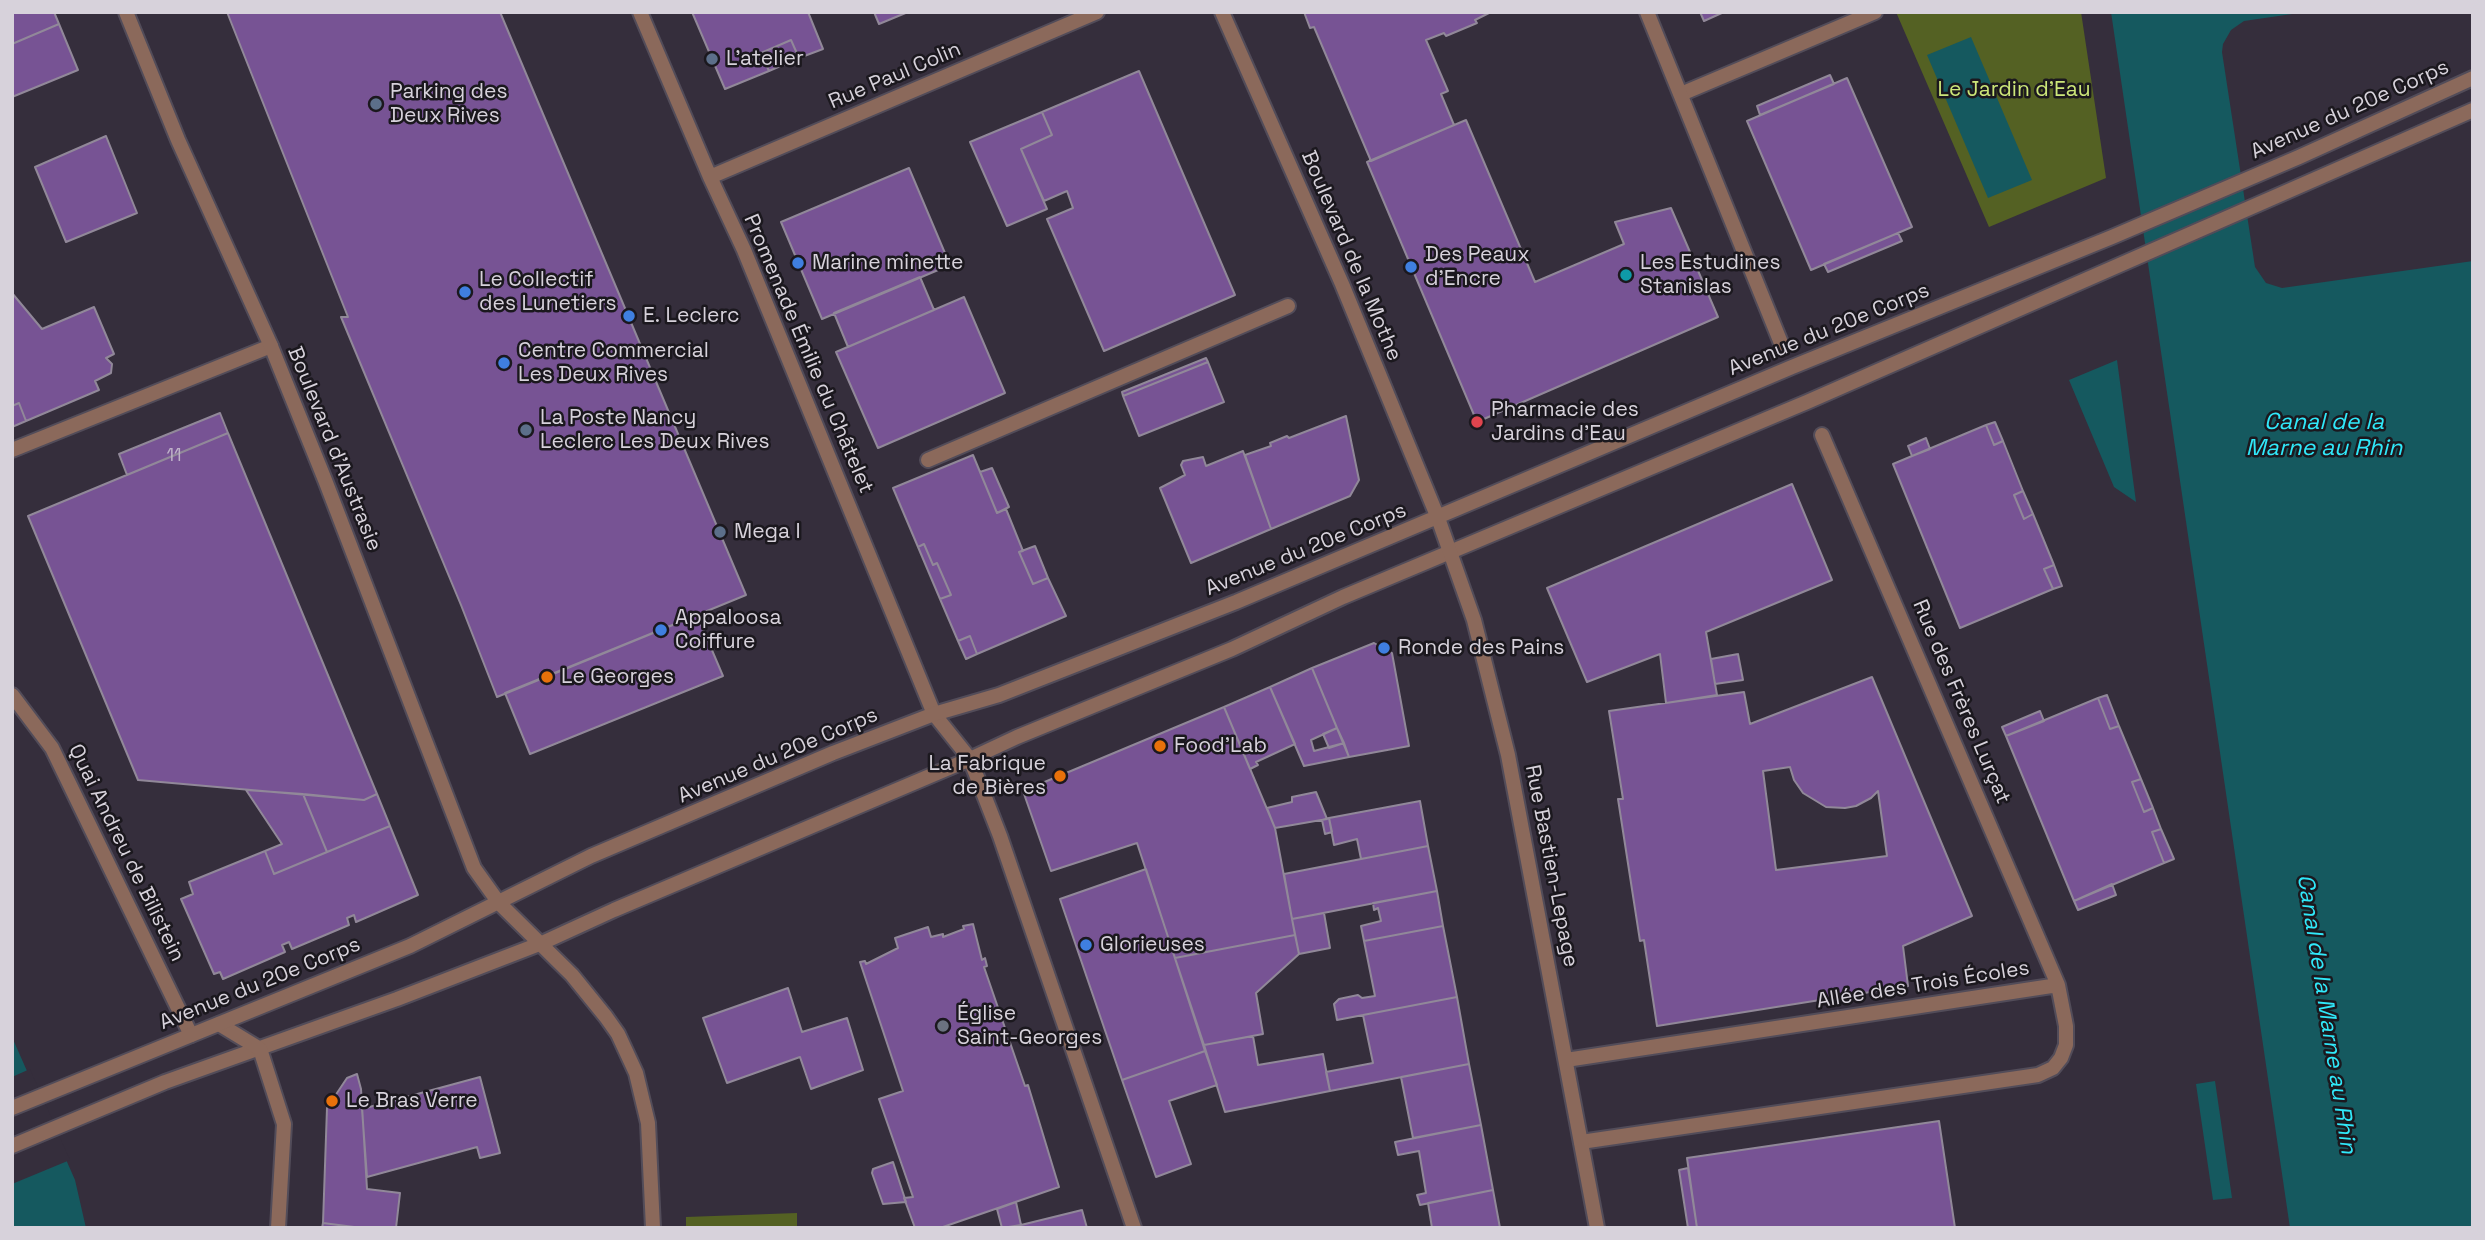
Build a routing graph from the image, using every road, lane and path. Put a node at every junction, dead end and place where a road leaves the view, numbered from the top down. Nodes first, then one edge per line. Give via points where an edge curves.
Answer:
1 (126, 12) edge
2 (640, 12) edge
3 (1097, 12) edge
4 (1222, 12) edge
5 (1647, 12) edge
6 (1875, 12) edge
7 (2473, 78) edge
8 (1681, 94) junction
9 (2473, 110) edge
10 (709, 177) junction
11 (1287, 306) dead end
12 (1781, 343) dead end
13 (271, 346) junction
14 (1822, 435) dead end
15 (12, 450) edge
16 (928, 460) dead end
17 (1438, 518) junction
18 (1450, 553) junction
19 (12, 695) edge
20 (934, 714) junction
21 (970, 759) junction
22 (499, 903) junction
23 (542, 943) junction
24 (2058, 985) junction
25 (219, 1024) junction
26 (191, 1035) junction
27 (260, 1049) junction
28 (1566, 1060) junction
29 (12, 1108) edge
30 (1581, 1142) junction
31 (12, 1146) edge
32 (278, 1228) edge
33 (653, 1228) edge
34 (1134, 1228) edge
35 (1597, 1228) edge

1 - 13 street, Boulevard d'Austrasie
2 - 10 street, Promenade Émilie du Châtelet
3 - 10 street, Rue Paul Colin
4 - 17 street, Boulevard de la Mothe via 1342,284
5 - 8 street
6 - 8 street
7 - 17 street, Avenue du 20e Corps via 2112,237
8 - 12 street
9 - 18 street
10 - 20 street, Promenade Émilie du Châtelet via 744,250
11 - 16 street
13 - 15 street
13 - 22 street, Boulevard d'Austrasie via 474,868
14 - 24 street, Rue des Frères Lurçat
17 - 18 street, Rue Bastien-Lepage
17 - 20 street, Avenue du 20e Corps via 999,695
18 - 21 street
18 - 28 street, Rue Bastien-Lepage via 1474,620 1508,755
19 - 26 street, Quai Andreu de Bilistein via 52,748
20 - 21 street, Promenade Émilie du Châtelet
20 - 22 street, Avenue du 20e Corps via 592,856
21 - 23 street
21 - 34 street, Promenade Émilie du Châtelet
22 - 23 street, Boulevard d'Austrasie
22 - 25 street, Avenue du 20e Corps via 410,946
23 - 27 street
23 - 33 street, Boulevard d'Austrasie via 607,1017 636,1073 648,1123
24 - 28 street, Allée des Trois Écoles
24 - 30 street, Allée des Trois Écoles via 2066,1045 2053,1068 2038,1074
25 - 26 street, Avenue du 20e Corps
25 - 27 street
26 - 29 street, Avenue du 20e Corps
27 - 31 street via 165,1082
27 - 32 street via 284,1124
28 - 30 street, Rue Bastien-Lepage
30 - 35 street, Rue Bastien-Lepage

